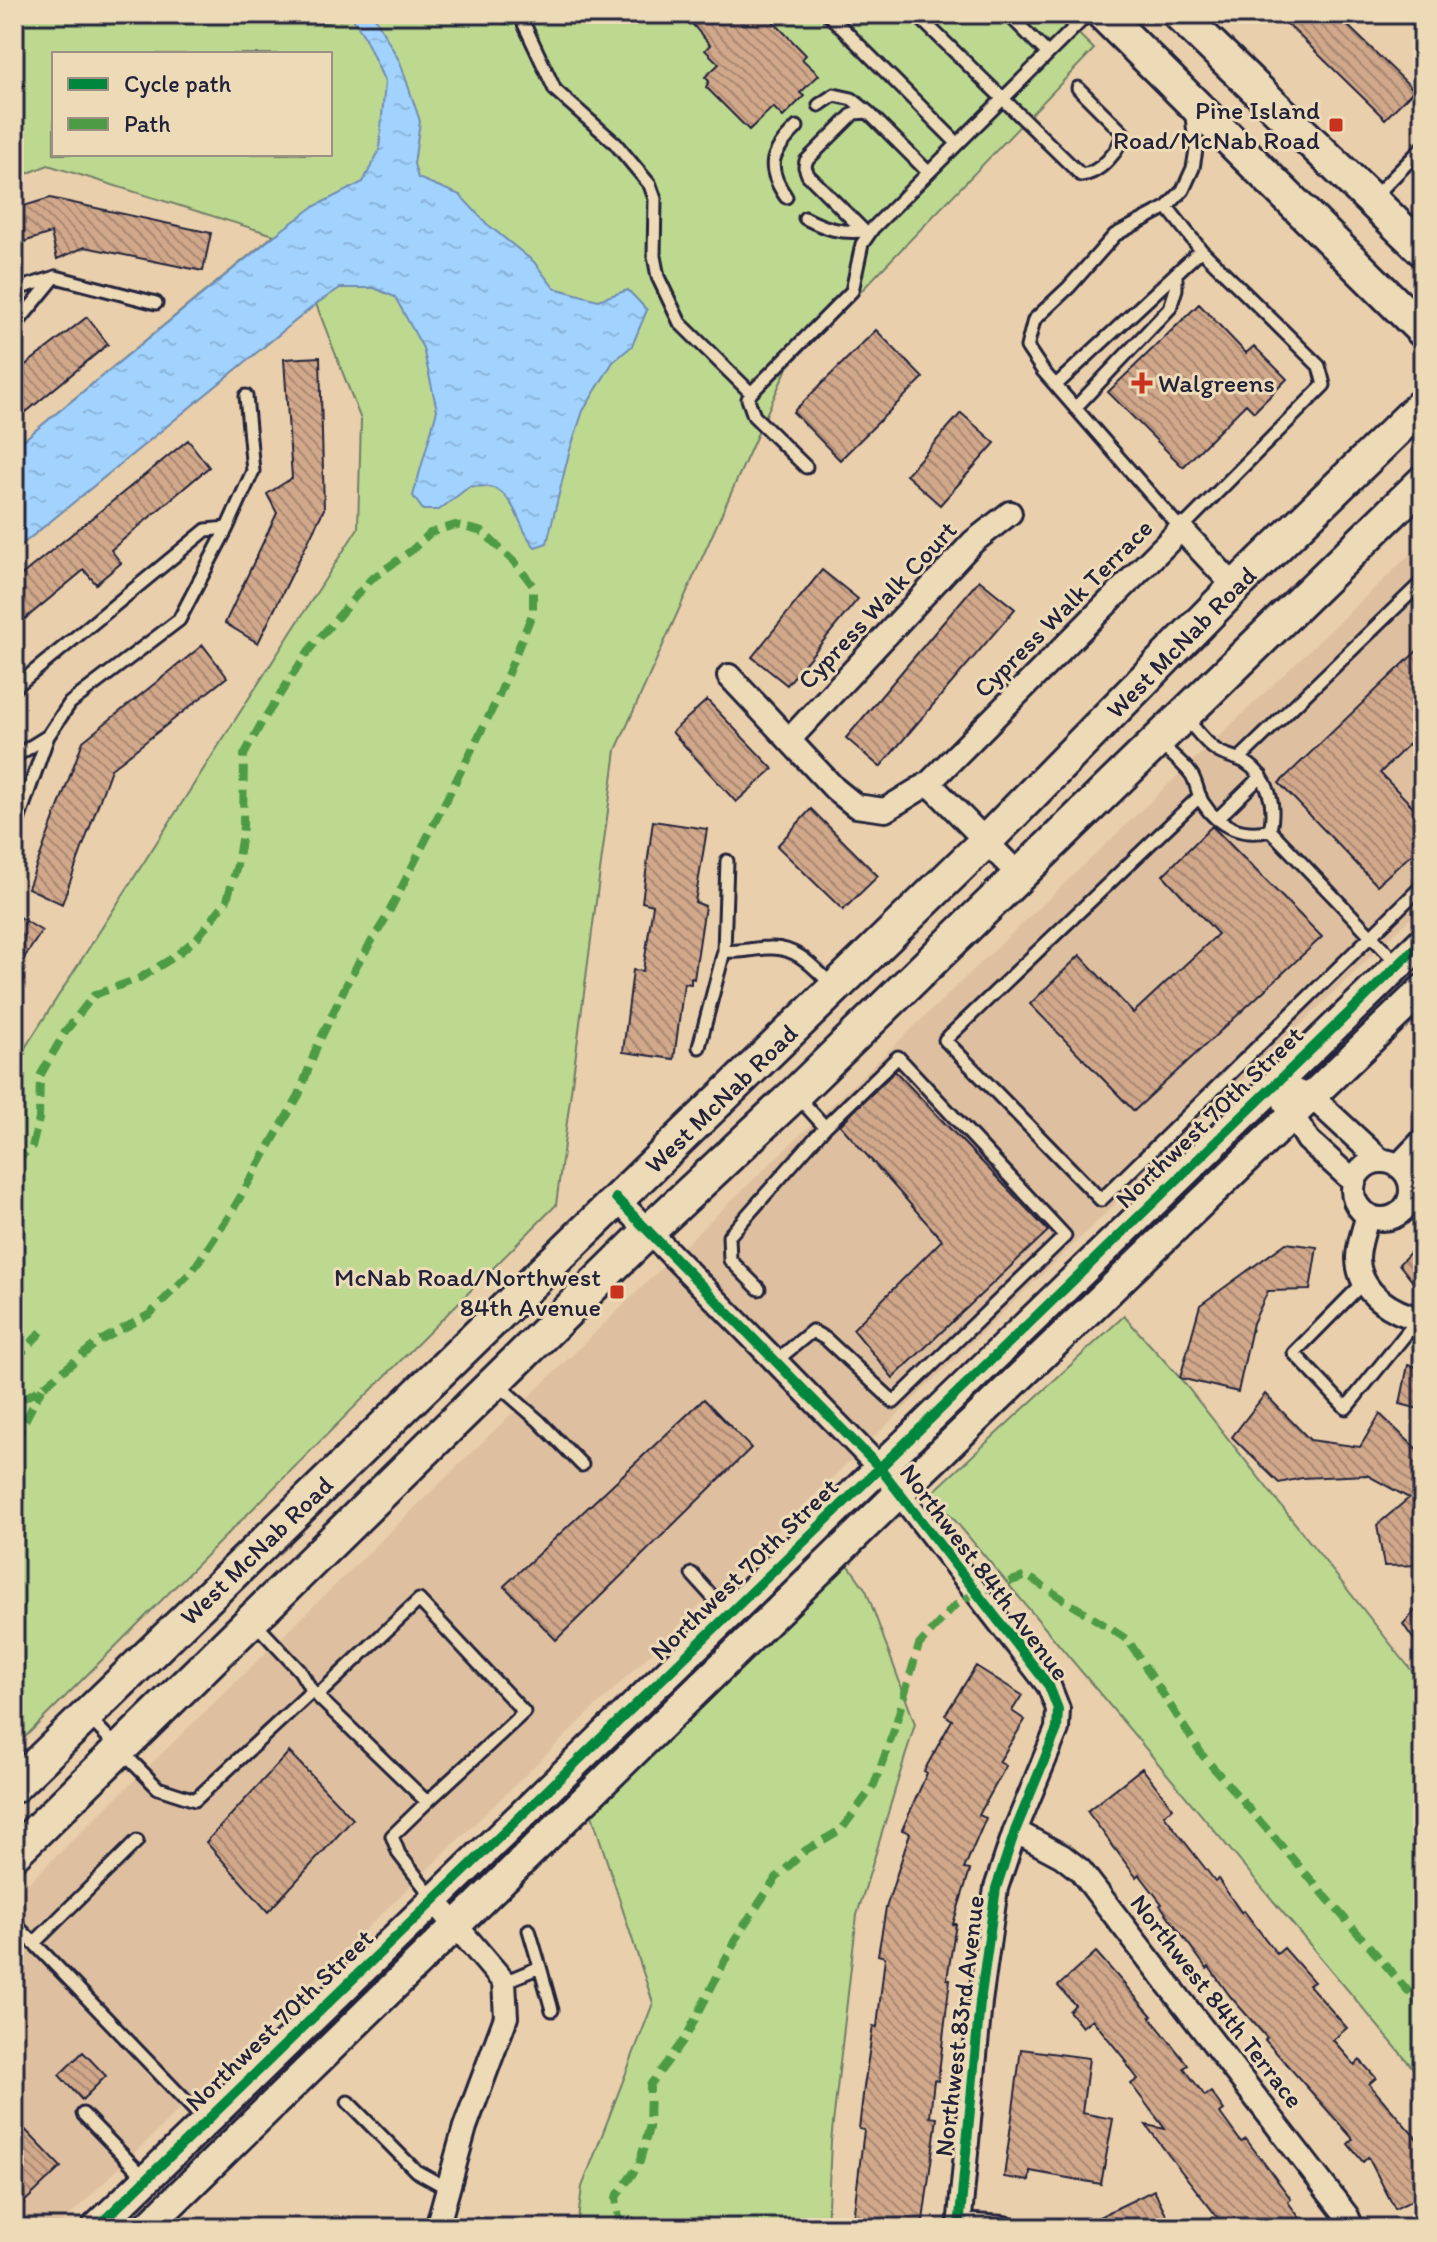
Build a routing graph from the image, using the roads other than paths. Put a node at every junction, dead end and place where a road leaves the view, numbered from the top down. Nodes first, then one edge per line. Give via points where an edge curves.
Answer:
1 (527, 14) edge
2 (828, 14) edge
3 (916, 14) edge
4 (1008, 14) edge
5 (1088, 14) edge
6 (1103, 14) edge
7 (1179, 14) edge
8 (1047, 53) junction
9 (1078, 88) dead end
10 (1187, 97) junction
11 (1002, 99) junction
12 (819, 105) dead end
13 (868, 112) junction
14 (797, 127) dead end
15 (957, 143) junction
16 (1423, 147) edge
17 (928, 172) junction
18 (786, 197) dead end
19 (1371, 200) junction
20 (1167, 207) junction
21 (805, 218) dead end
22 (866, 233) junction
23 (1201, 250) junction
24 (1423, 250) edge
25 (1176, 273) junction
26 (56, 277) junction
27 (14, 290) edge
28 (156, 303) dead end
29 (14, 327) edge
30 (1423, 331) edge
31 (1056, 385) junction
32 (751, 393) junction
33 (246, 396) dead end
34 (1423, 404) edge
35 (1075, 408) junction
36 (806, 467) dead end
37 (1423, 482) edge
38 (1010, 513) dead end
39 (227, 528) junction
40 (1181, 529) junction
41 (1423, 581) edge
42 (1235, 587) junction
43 (729, 676) dead end
44 (14, 688) edge
45 (1184, 716) junction
46 (48, 736) junction
47 (789, 740) junction
48 (1157, 742) junction
49 (14, 757) edge
50 (1239, 759) junction
51 (1261, 776) junction
52 (929, 783) junction
53 (1200, 796) junction
54 (1217, 819) junction
55 (1270, 830) junction
56 (14, 832) edge
57 (986, 841) junction
58 (727, 861) dead end
59 (1020, 876) junction
60 (1423, 885) edge
61 (1371, 937) junction
62 (1423, 941) edge
63 (724, 951) junction
64 (1399, 965) junction
65 (834, 987) junction
66 (1423, 989) edge
67 (699, 1047) dead end
68 (1275, 1084) junction
69 (795, 1094) junction
70 (1302, 1107) junction
71 (825, 1127) junction
72 (1423, 1140) edge
73 (1403, 1172) edge
74 (1354, 1182) junction
75 (616, 1198) junction
76 (1368, 1215) junction
77 (649, 1231) junction
78 (1121, 1233) junction
79 (1144, 1258) junction
80 (1364, 1282) junction
81 (759, 1289) dead end
82 (1420, 1319) edge
83 (776, 1361) junction
84 (496, 1383) junction
85 (582, 1465) dead end
86 (880, 1468) junction
87 (899, 1493) junction
88 (692, 1574) dead end
89 (728, 1614) junction
90 (253, 1621) junction
91 (314, 1693) junction
92 (88, 1717) junction
93 (120, 1749) junction
94 (14, 1786) edge
95 (427, 1802) junction
96 (1015, 1831) junction
97 (137, 1841) dead end
98 (14, 1853) edge
99 (434, 1900) junction
100 (14, 1923) edge
101 (458, 1926) junction
102 (529, 1930) dead end
103 (34, 1943) junction
104 (540, 1967) junction
105 (504, 1982) junction
106 (552, 2010) dead end
107 (348, 2102) dead end
108 (83, 2114) dead end
109 (205, 2121) junction
110 (146, 2180) junction
111 (447, 2188) junction
112 (959, 2226) edge
113 (149, 2227) edge
114 (96, 2228) edge
115 (437, 2228) edge
116 (1004, 2228) edge
117 (1352, 2228) edge

1 - 32 lane via 524,24 555,90 615,143 650,185 658,277 680,323
2 - 15 lane
3 - 11 lane
4 - 8 lane
5 - 8 lane
6 - 10 main road
7 - 19 main road
8 - 11 lane
9 - 11 lane via 1123,133 1121,146 1089,175 1081,175
10 - 20 lane via 1195,124 1195,159 1183,190
10 - 30 main road
11 - 15 lane
12 - 13 lane via 834,95 852,99
13 - 17 lane
13 - 22 lane via 854,113 805,167
14 - 18 lane via 777,147 772,163 775,181
15 - 17 lane
16 - 19 lane
17 - 22 lane
19 - 24 main road
20 - 23 lane
20 - 31 lane via 1115,235 1034,320 1027,347
21 - 22 lane via 843,233
22 - 32 lane via 852,291
23 - 25 lane
23 - 40 lane via 1319,366 1324,385
25 - 31 lane
25 - 35 lane via 1170,308
26 - 27 lane
26 - 28 lane
26 - 29 lane
31 - 35 lane
32 - 36 lane via 754,416
33 - 39 lane via 253,471
34 - 42 main road, West McNab Road
35 - 40 lane
37 - 45 main road, West McNab Road
38 - 47 street, Cypress Walk Court via 973,542
39 - 44 lane via 206,530
39 - 46 lane via 179,620 70,703
40 - 42 street, Cypress Walk Terrace
40 - 52 street, Cypress Walk Terrace
41 - 50 lane
42 - 57 main road, West McNab Road
43 - 47 street, Cypress Walk Terrace
45 - 48 main road, West McNab Road
45 - 50 lane via 1216,751
46 - 49 lane
46 - 56 lane
47 - 52 street, Cypress Walk Terrace via 856,806 885,810
48 - 53 lane via 1191,774
48 - 59 main road, West McNab Road
50 - 51 lane
51 - 54 lane
51 - 55 lane via 1274,813
52 - 57 street
53 - 54 lane
53 - 61 lane via 945,1040 1101,1200
54 - 55 lane via 1233,830
55 - 61 lane
57 - 59 street
57 - 65 main road, West McNab Road
58 - 63 lane
59 - 69 main road, West McNab Road
60 - 61 lane
61 - 64 lane
62 - 64 street, Northwest 70th Street
63 - 65 lane via 788,949
63 - 67 lane
64 - 68 street, Northwest 70th Street
65 - 75 main road, West McNab Road
66 - 70 street, Northwest 70th Street
68 - 70 street
68 - 78 street, Northwest 70th Street
69 - 71 lane
69 - 77 main road, West McNab Road
70 - 73 street
70 - 74 street via 1308,1140
70 - 79 street, Northwest 70th Street
71 - 81 lane via 729,1236 730,1260
71 - 83 lane via 898,1057 1065,1236 894,1402 812,1331
72 - 73 street
73 - 74 street via 1364,1167
73 - 76 street via 1409,1199 1397,1214
74 - 76 street via 1355,1201
75 - 77 street, Northwest 84th Avenue
75 - 92 main road, West McNab Road
76 - 80 street via 1358,1259
77 - 83 street, Northwest 84th Avenue
77 - 84 main road, West McNab Road
78 - 79 street
78 - 86 street, Northwest 70th Street
79 - 87 street, Northwest 70th Street
80 - 82 street via 1381,1302
80 - 82 lane via 1294,1353 1346,1408
83 - 86 street, Northwest 84th Avenue
84 - 85 lane
84 - 90 main road, West McNab Road
86 - 87 street, Northwest 84th Avenue
86 - 89 street, Northwest 70th Street
87 - 96 street, Northwest 84th Avenue via 1049,1686 1058,1709 1057,1729
87 - 101 street, Northwest 70th Street
88 - 89 lane
89 - 99 street, Northwest 70th Street
90 - 91 lane
90 - 93 main road, West McNab Road
91 - 93 lane via 195,1800 158,1788
91 - 95 lane
91 - 95 lane via 419,1600 524,1712
92 - 93 lane
92 - 94 main road, West McNab Road
93 - 98 main road, West McNab Road
95 - 99 lane via 392,1836 399,1854
96 - 112 street, Northwest 83rd Avenue via 996,1888
96 - 117 street, Northwest 84th Terrace via 1080,1870
97 - 103 lane
99 - 101 street
99 - 109 street, Northwest 70th Street
100 - 103 lane
101 - 105 street
101 - 113 street, Northwest 70th Street
102 - 104 lane
103 - 109 lane
104 - 105 lane
104 - 106 lane
105 - 111 street via 506,2017
107 - 111 lane via 416,2171
108 - 110 lane
109 - 110 street, Northwest 70th Street
110 - 114 street, Northwest 70th Street
111 - 115 street
112 - 116 street

